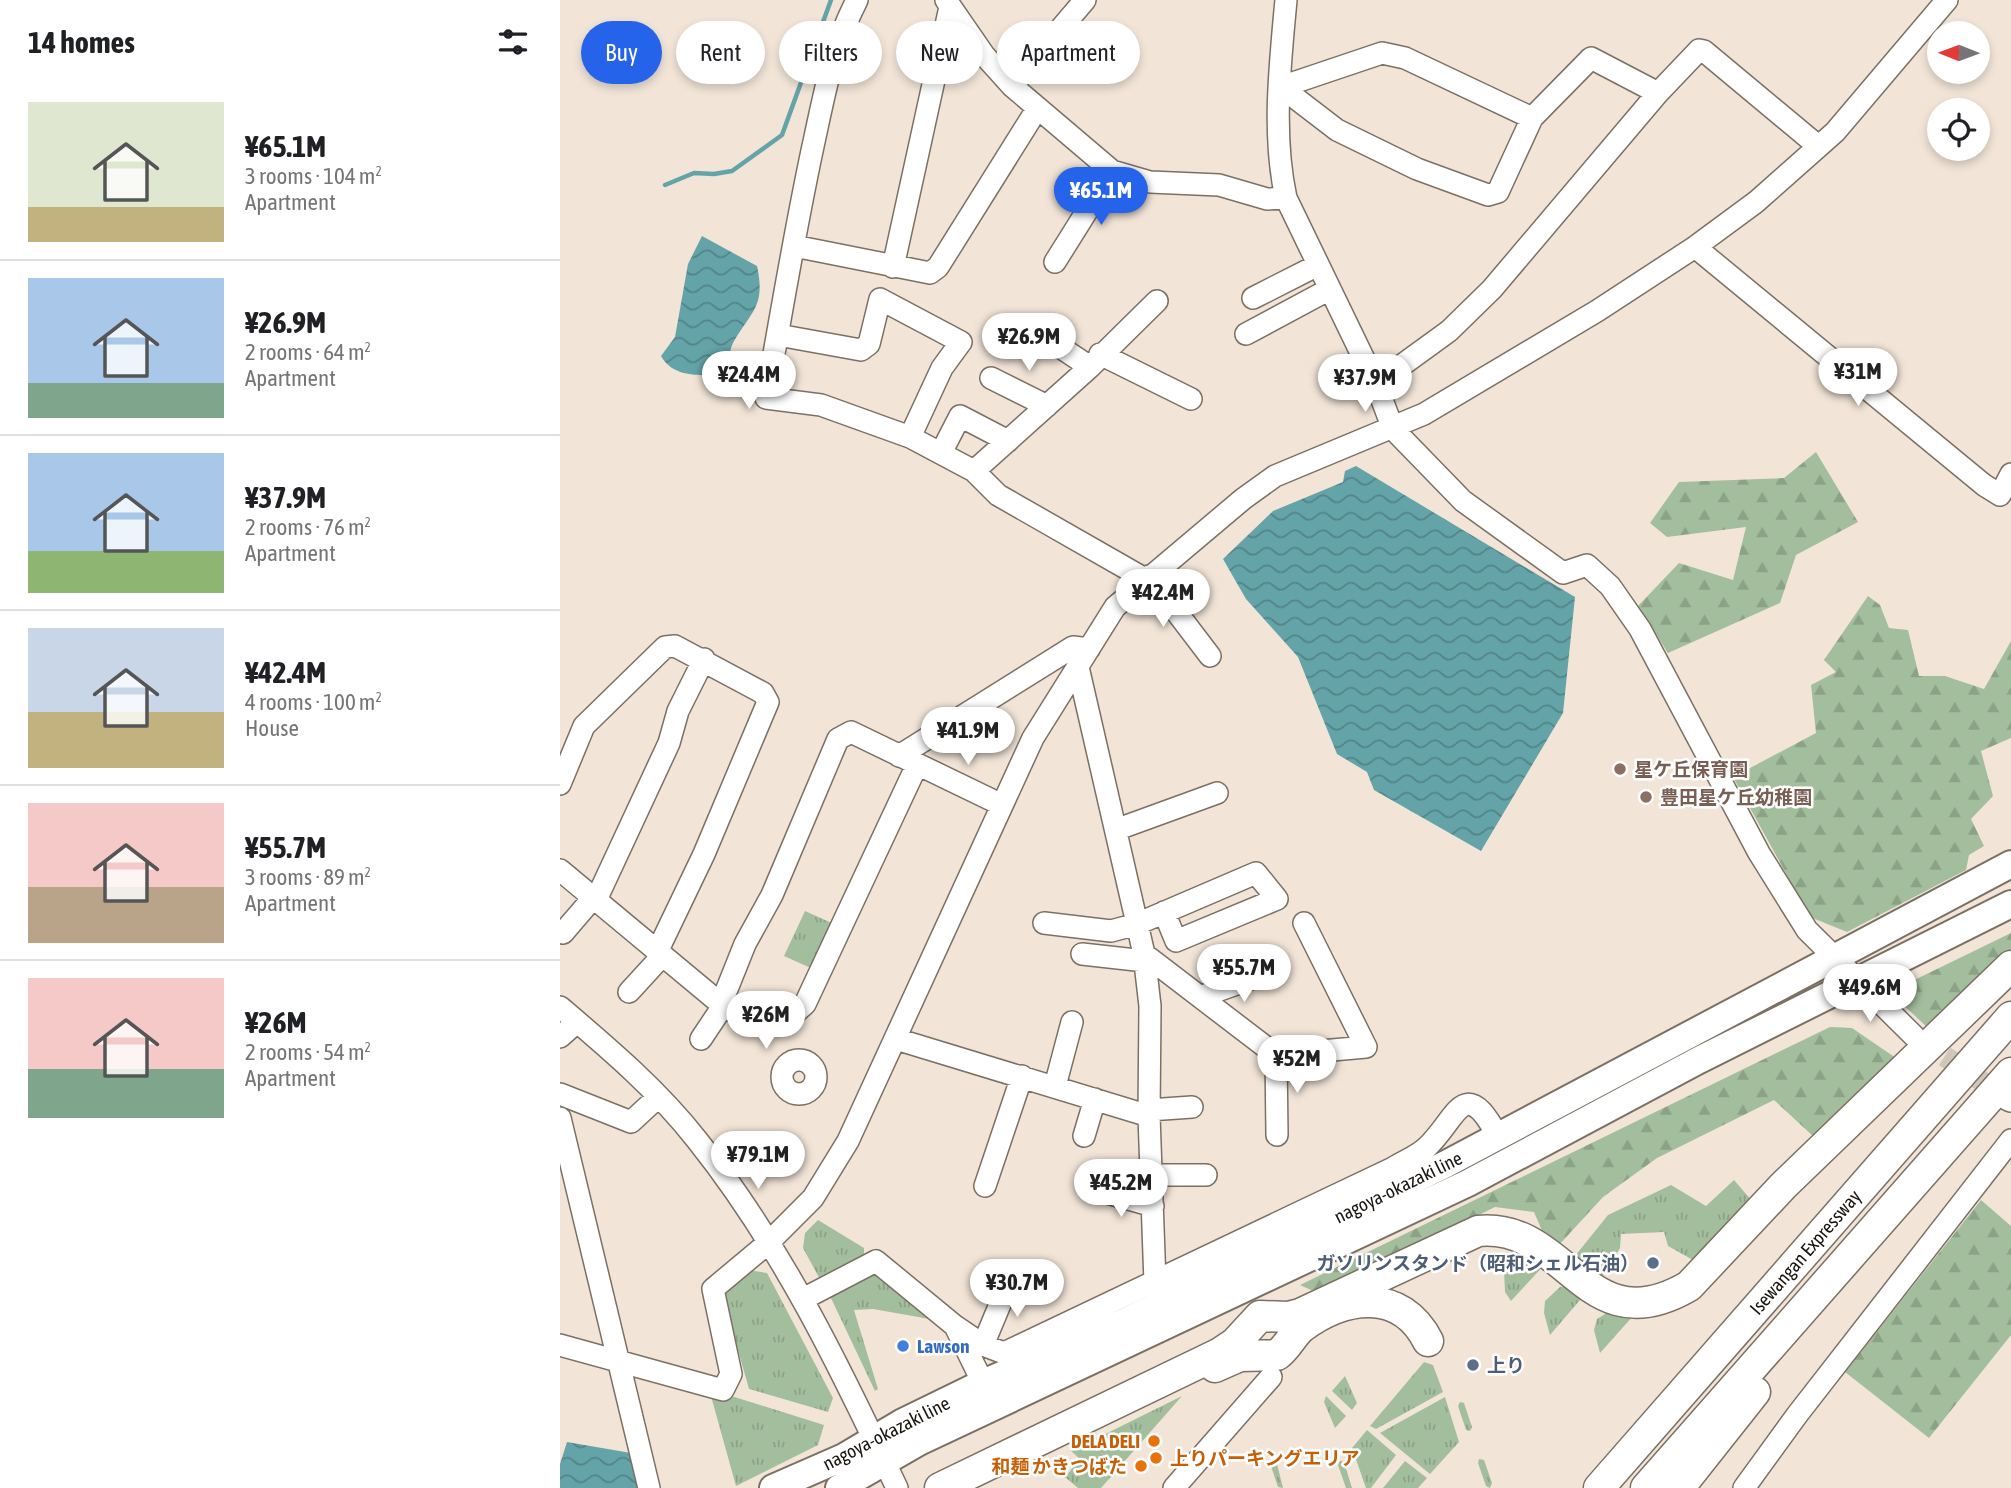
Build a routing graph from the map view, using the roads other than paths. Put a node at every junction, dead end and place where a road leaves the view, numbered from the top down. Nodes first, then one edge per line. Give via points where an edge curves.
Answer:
1 (857, 0) edge
2 (1085, 0) edge
3 (1286, 0) edge
4 (1947, 0) edge
5 (948, 3) edge
6 (1012, 86) junction
7 (1281, 87) junction
8 (1658, 93) junction
9 (1037, 109) junction
10 (1532, 118) junction
11 (1818, 146) junction
12 (1112, 171) junction
13 (1286, 198) junction
14 (794, 246) junction
15 (1695, 247) junction
16 (1055, 262) dead end
17 (1316, 266) junction
18 (893, 267) junction
19 (1328, 290) junction
20 (1253, 298) dead end
21 (1157, 300) dead end
22 (1246, 334) dead end
23 (778, 335) junction
24 (1051, 341) dead end
25 (1095, 361) junction
26 (991, 378) dead end
27 (1376, 384) junction
28 (1191, 399) dead end
29 (1047, 406) junction
30 (1393, 429) junction
31 (910, 437) junction
32 (1007, 441) junction
33 (941, 453) junction
34 (974, 471) junction
35 (2011, 474) edge
36 (1147, 578) junction
37 (1210, 656) dead end
38 (1083, 658) junction
39 (704, 660) junction
40 (908, 761) junction
41 (560, 784) edge
42 (1217, 793) dead end
43 (1002, 805) junction
44 (1118, 829) junction
45 (2011, 864) edge
46 (560, 870) edge
47 (595, 899) junction
48 (2011, 904) edge
49 (1164, 912) dead end
50 (1044, 923) dead end
51 (1304, 923) dead end
52 (1137, 924) junction
53 (563, 933) dead end
54 (659, 954) junction
55 (1082, 954) dead end
56 (1144, 958) junction
57 (1833, 959) junction
58 (2011, 966) edge
59 (1273, 971) dead end
60 (1856, 981) junction
61 (629, 992) dead end
62 (1200, 997) junction
63 (722, 1005) junction
64 (560, 1007) edge
65 (2011, 1017) edge
66 (577, 1022) junction
67 (1072, 1022) dead end
68 (778, 1025) junction
69 (1914, 1036) tunnel mouth
70 (560, 1037) edge
71 (701, 1039) dead end
72 (896, 1039) junction
73 (1276, 1055) junction
74 (792, 1061) dead end
75 (1022, 1076) junction
76 (1055, 1086) junction
77 (2010, 1091) edge
78 (560, 1094) edge
79 (658, 1097) junction
80 (1095, 1099) junction
81 (1192, 1107) dead end
82 (1149, 1113) junction
83 (560, 1118) edge
84 (1277, 1135) dead end
85 (1084, 1136) dead end
86 (1498, 1137) junction
87 (2011, 1140) edge
88 (1929, 1167) junction
89 (1153, 1175) junction
90 (1206, 1175) dead end
91 (985, 1186) dead end
92 (1100, 1191) dead end
93 (1153, 1206) junction
94 (768, 1243) junction
95 (1011, 1278) dead end
96 (1155, 1283) junction
97 (805, 1298) junction
98 (1250, 1325) junction
99 (955, 1326) junction
100 (1284, 1329) junction
101 (1428, 1341) dead end
102 (560, 1345) edge
103 (983, 1345) junction
104 (618, 1360) junction
105 (1265, 1366) junction
106 (983, 1383) junction
107 (874, 1438) junction
108 (885, 1464) junction
109 (952, 1487) edge
110 (649, 1488) edge
111 (773, 1488) edge
112 (839, 1488) edge
113 (897, 1488) edge
114 (1174, 1488) edge
115 (1599, 1488) edge
116 (1646, 1488) edge
117 (1679, 1488) edge
118 (1744, 1488) edge

1 - 14 street via 834,52
2 - 6 street
3 - 7 street
4 - 11 street
5 - 6 street
5 - 18 street
6 - 9 street
7 - 10 street via 1382,53 1405,58
7 - 10 street via 1337,130 1417,169 1488,195 1498,192
7 - 13 street via 1279,166
8 - 10 street via 1591,58
8 - 11 street via 1699,50 1704,51
8 - 27 street via 1492,289 1448,331
9 - 12 street
9 - 18 street via 937,267 930,274
11 - 15 street via 1756,202
12 - 13 street via 1150,182 1219,185 1266,199
12 - 16 street
13 - 17 street
14 - 18 street
14 - 23 street
15 - 30 street via 1498,371
15 - 35 street via 1984,485 2000,495
17 - 19 street
17 - 20 street
19 - 22 street
19 - 27 street
21 - 25 street
23 - 31 street via 766,398 821,405
23 - 31 street via 861,349 869,344 880,299 961,342 942,368
24 - 25 street
25 - 28 street
25 - 29 street
26 - 29 street
27 - 30 street
29 - 32 street
30 - 36 street via 1275,476
30 - 57 street via 1444,484 1485,517 1563,573 1587,565 1610,586 1640,629 1759,853 1807,930
31 - 33 street
32 - 33 street via 960,416
32 - 34 street
33 - 34 street
34 - 36 street via 998,495
36 - 37 street
36 - 38 street via 1115,607
38 - 40 street via 1073,647
38 - 43 street via 1033,738
38 - 44 street
39 - 41 street via 675,646 665,647 584,726
39 - 47 street
39 - 54 street via 763,692 768,702
40 - 43 street
40 - 63 street via 851,732 838,739
40 - 68 street via 806,1004
42 - 44 street
43 - 72 street
44 - 52 street
45 - 57 main road, nagoya-okazaki line
46 - 47 street
47 - 53 street
47 - 54 street
48 - 60 main road, nagoya-okazaki line
49 - 52 street via 1176,941 1277,899 1256,873
50 - 52 street via 1111,932
51 - 73 street via 1366,1047
52 - 56 street
54 - 61 street
54 - 63 street
55 - 56 street
56 - 62 street
56 - 82 street via 1150,1006
57 - 60 street
57 - 86 main road, nagoya-okazaki line
58 - 100 highway via 1792,1176 1689,1286 1676,1293 1639,1302 1614,1300 1591,1289 1527,1238 1490,1230 1465,1235 1300,1314
59 - 62 street
60 - 69 street
60 - 108 main road, nagoya-okazaki line via 1468,1183 919,1442
62 - 73 street
63 - 68 street via 758,1025
63 - 71 street
64 - 66 street
65 - 115 highway, Isewangan Expressway
66 - 70 street
66 - 79 street
67 - 76 street
68 - 74 street
72 - 75 street
72 - 94 street via 848,1141 820,1186
73 - 84 street
75 - 76 street
75 - 91 street
76 - 80 street
77 - 88 highway, Isewangan Expressway
78 - 79 street via 631,1122
79 - 94 street via 697,1139
80 - 82 street
80 - 85 street
81 - 82 street
82 - 89 street
83 - 104 street
86 - 96 street via 1485,1113 1464,1105 1455,1109 1427,1148 1393,1168
86 - 106 main road, nagoya-okazaki line via 1126,1321
87 - 118 street
88 - 116 highway, Isewangan Expressway
88 - 117 highway
89 - 90 street
89 - 93 street
92 - 93 street
93 - 96 street
94 - 97 street
94 - 104 street via 713,1289 732,1374 723,1390
95 - 103 street
96 - 103 street via 1004,1353
97 - 99 street via 876,1261
97 - 107 street
98 - 100 highway via 1266,1314
98 - 105 street via 1248,1338
98 - 109 highway via 1236,1343 1220,1353
99 - 103 street
99 - 106 street
100 - 101 highway via 1373,1301 1407,1313
100 - 105 highway via 1277,1354
102 - 104 street
104 - 110 street
105 - 109 highway via 1230,1359
105 - 114 street
106 - 107 main road, nagoya-okazaki line
107 - 108 street
107 - 111 main road, nagoya-okazaki line via 844,1457
108 - 112 main road, nagoya-okazaki line
108 - 113 street

